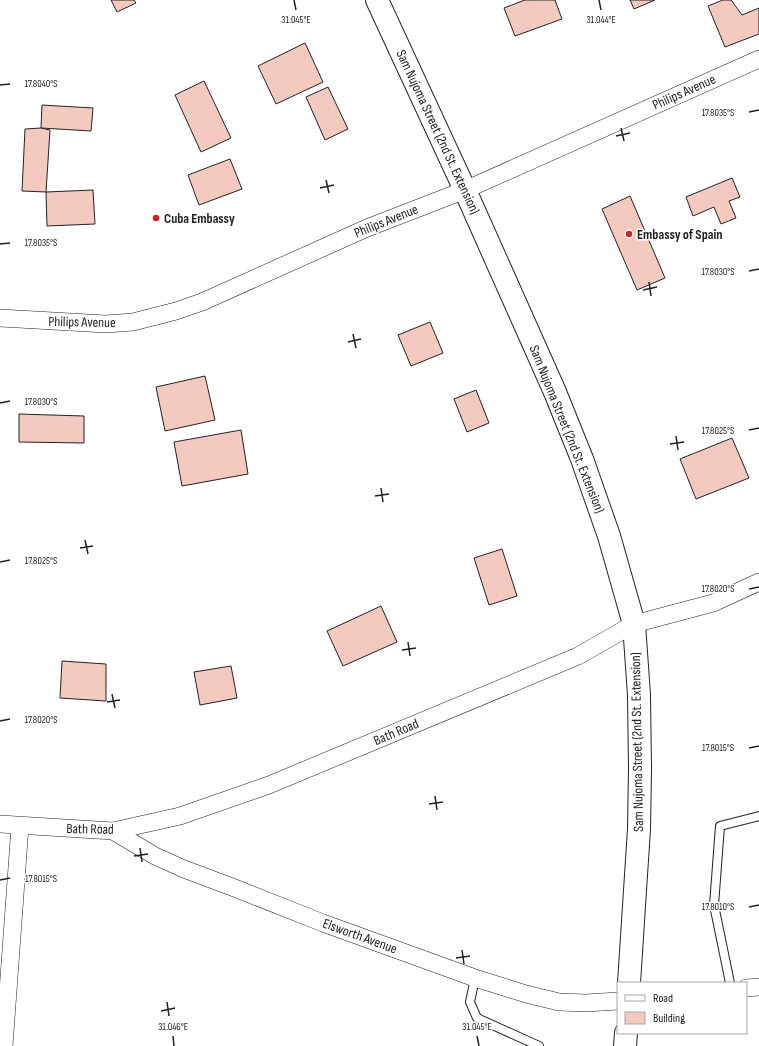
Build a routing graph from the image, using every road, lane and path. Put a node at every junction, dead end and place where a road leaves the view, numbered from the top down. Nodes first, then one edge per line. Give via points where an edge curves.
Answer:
1 (377, 0) edge
2 (759, 59) edge
3 (465, 190) junction
4 (0, 318) edge
5 (759, 582) edge
6 (634, 624) junction
7 (759, 816) edge
8 (0, 824) edge
9 (20, 826) junction
10 (113, 831) junction
11 (475, 978) junction
12 (629, 982) edge
13 (730, 982) edge
14 (759, 987) edge
15 (747, 988) edge
16 (617, 1001) edge
17 (626, 1034) edge
18 (4, 1046) edge
19 (539, 1046) edge
20 (625, 1046) edge

1 - 3 highway, Sam Nujoma Street (2nd St. Extension)
2 - 3 street, Philips Avenue
3 - 4 street, Philips Avenue via 367,228 202,302 176,311 134,322 106,324
3 - 6 highway, Sam Nujoma Street (2nd St. Extension) via 582,459 609,536
5 - 6 street, Bath Road via 714,603
6 - 10 street, Bath Road via 578,656 269,785 180,816
6 - 12 highway, Sam Nujoma Street (2nd St. Extension) via 639,695 640,768 639,829
7 - 13 lane via 720,826 714,905
8 - 9 street, Bath Road
9 - 10 street, Bath Road
9 - 18 street
10 - 11 street, Elsworth Avenue via 184,869
11 - 16 street, Elsworth Avenue via 559,1002
11 - 19 lane via 470,1002 477,1018
14 - 15 street
17 - 20 highway

